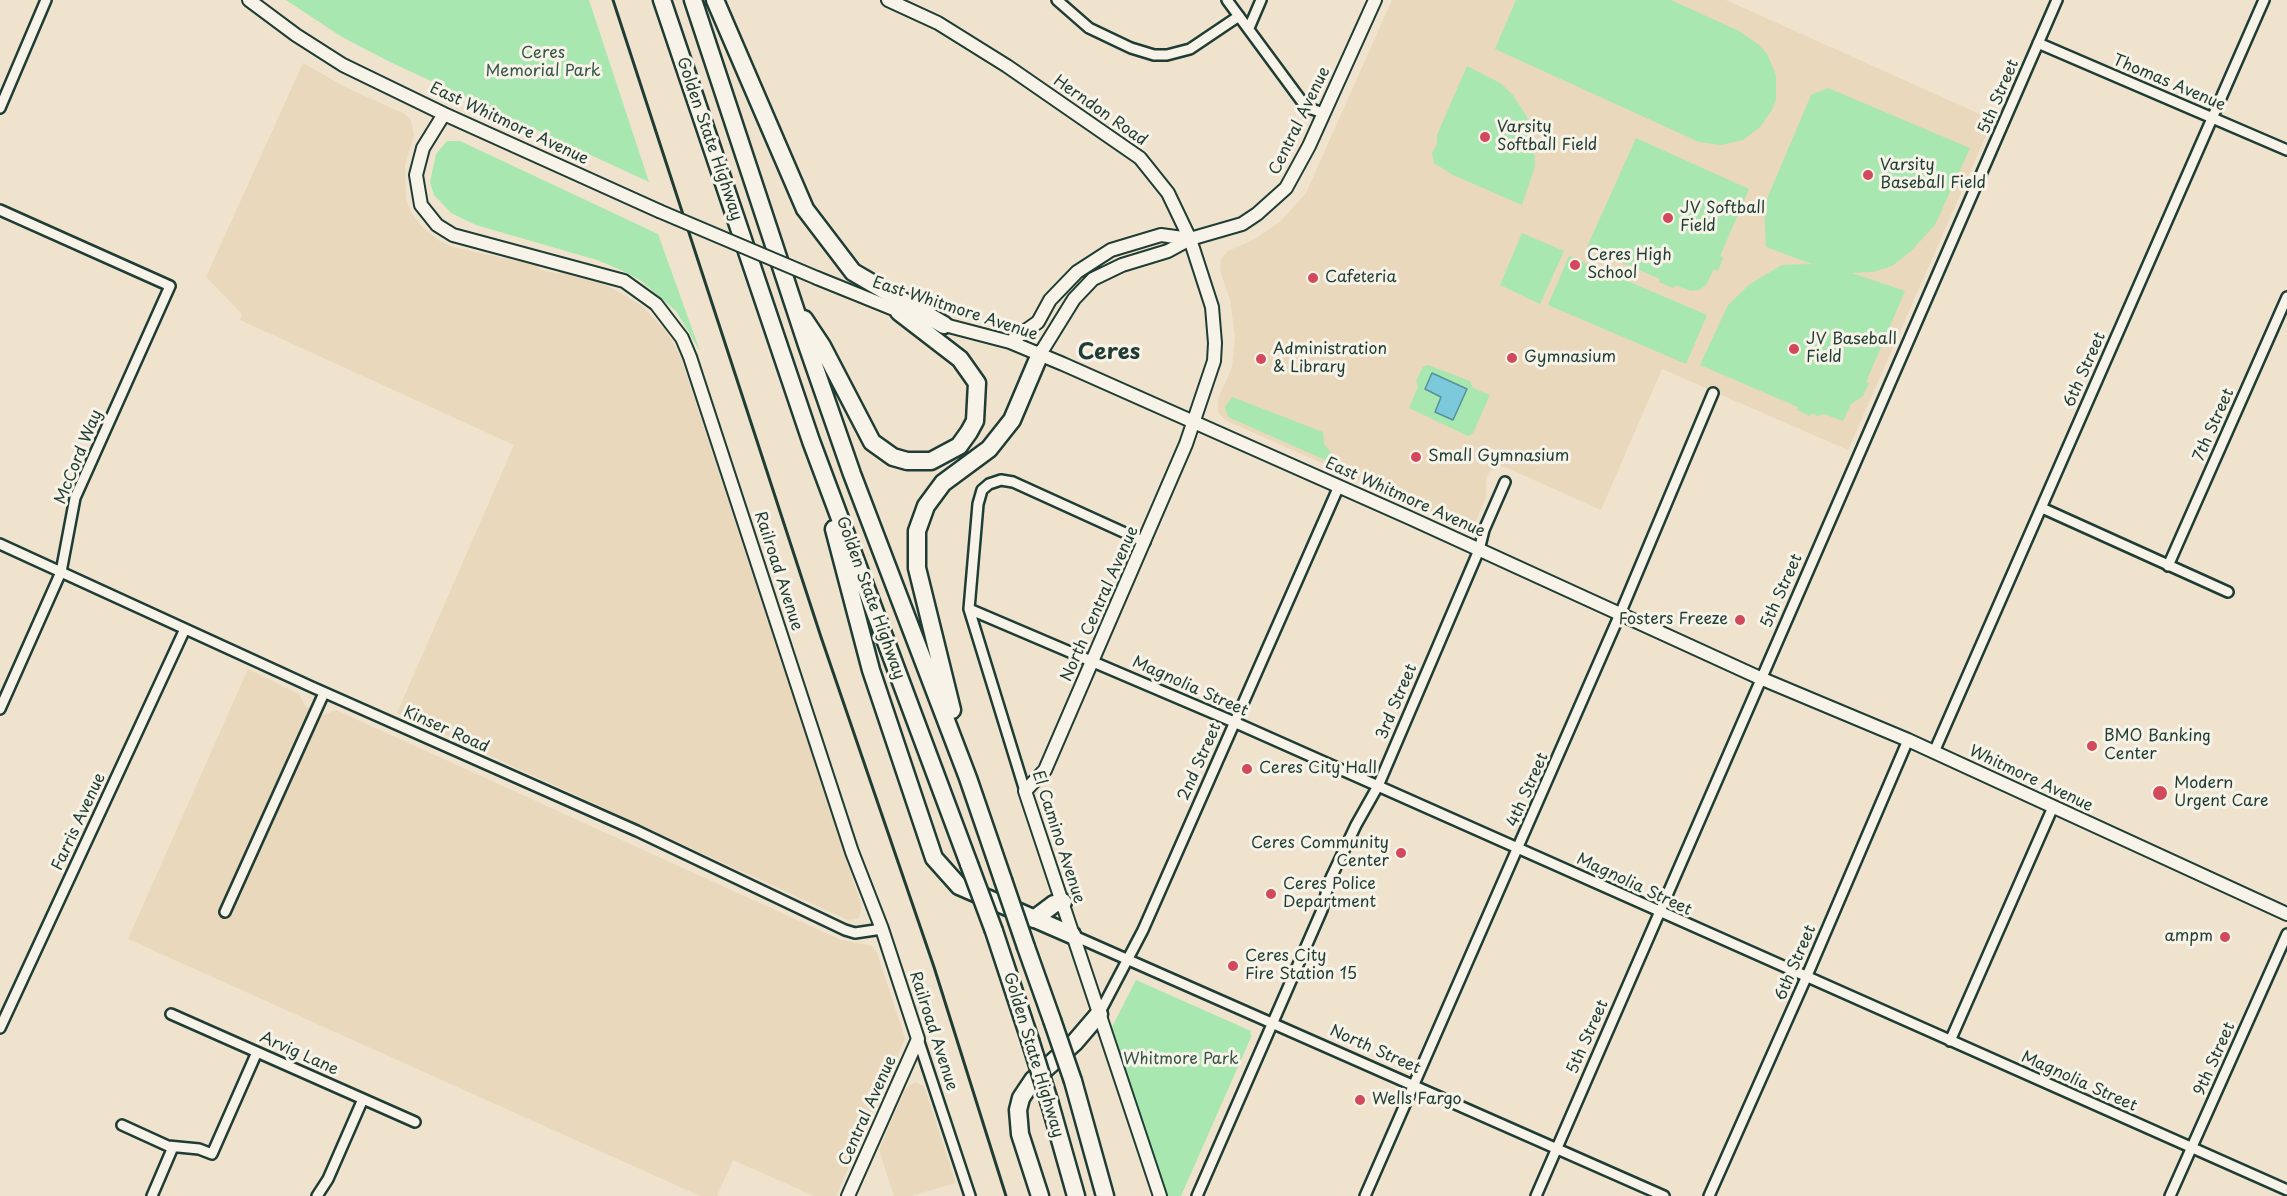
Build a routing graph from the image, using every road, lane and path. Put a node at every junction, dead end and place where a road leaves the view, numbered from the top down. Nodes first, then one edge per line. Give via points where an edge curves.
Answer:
1 (46, 0) edge
2 (249, 0) edge
3 (662, 0) edge
4 (693, 0) edge
5 (715, 0) edge
6 (888, 0) edge
7 (1058, 0) edge
8 (1227, 0) edge
9 (1261, 0) edge
10 (1375, 0) edge
11 (2058, 0) edge
12 (2264, 0) edge
13 (1239, 15) junction
14 (1249, 28) junction
15 (2038, 43) junction
16 (0, 108) edge
17 (1323, 113) junction
18 (444, 114) junction
19 (2212, 118) junction
20 (2287, 150) edge
21 (0, 210) edge
22 (1190, 239) junction
23 (2287, 297) edge
24 (792, 300) junction
25 (899, 312) junction
26 (944, 326) junction
27 (1010, 342) junction
28 (1040, 354) junction
29 (1713, 393) dead end
30 (1193, 423) junction
31 (812, 441) junction
32 (1505, 482) dead end
33 (1339, 486) junction
34 (2042, 508) junction
35 (1145, 542) junction
36 (0, 544) edge
37 (1479, 550) junction
38 (2168, 566) junction
39 (61, 572) junction
40 (2228, 592) dead end
41 (969, 609) junction
42 (1620, 614) junction
43 (185, 629) junction
44 (1093, 661) junction
45 (1760, 678) junction
46 (324, 693) junction
47 (0, 710) edge
48 (1234, 722) junction
49 (1908, 740) junction
50 (1934, 752) junction
51 (969, 778) junction
52 (1378, 786) junction
53 (1025, 792) junction
54 (2053, 807) junction
55 (1518, 848) junction
56 (1063, 902) junction
57 (225, 912) dead end
58 (1659, 913) junction
59 (2287, 914) edge
60 (1034, 919) junction
61 (882, 929) junction
62 (2287, 934) edge
63 (1072, 935) junction
64 (1128, 959) junction
65 (1806, 978) junction
66 (171, 1014) dead end
67 (1099, 1014) junction
68 (1274, 1023) junction
69 (0, 1028) edge
70 (918, 1039) junction
71 (1950, 1041) junction
72 (257, 1052) junction
73 (1415, 1084) junction
74 (363, 1099) junction
75 (415, 1122) dead end
76 (122, 1125) dead end
77 (173, 1147) junction
78 (2192, 1148) junction
79 (1556, 1149) junction
80 (2287, 1190) edge
81 (152, 1196) edge
82 (317, 1196) edge
83 (848, 1196) edge
84 (970, 1196) edge
85 (1040, 1196) edge
86 (1076, 1196) edge
87 (1105, 1196) edge
88 (1160, 1196) edge
89 (1197, 1196) edge
90 (1365, 1196) edge
91 (1536, 1196) edge
92 (1664, 1196) edge
93 (1709, 1196) edge
94 (2170, 1196) edge

1 - 16 street
2 - 18 main road, East Whitmore Avenue via 321,51
3 - 31 highway, Golden State Highway
4 - 24 highway, Golden State Highway
5 - 26 highway via 806,209 853,272
6 - 22 main road, Herndon Road via 938,23 1007,66 1140,158 1168,193
7 - 13 street via 1102,36 1154,55 1190,49
8 - 13 street
9 - 14 street
10 - 17 main road, Central Avenue
11 - 15 street, 5th Street
12 - 19 street, 6th Street
13 - 14 street
14 - 17 street via 1306,107
15 - 19 street, Thomas Avenue
15 - 45 street, 5th Street
17 - 22 main road, Central Avenue via 1293,177 1272,202 1242,224
18 - 25 main road, East Whitmore Avenue, bridge
18 - 61 main road, Railroad Avenue via 423,148 416,175 421,205 437,225 453,235 624,281 656,304 682,338 852,852
19 - 20 street, Thomas Avenue
19 - 34 street, 6th Street
21 - 39 street, McCord Way via 170,286 75,498
22 - 27 main road via 1161,235 1111,250 1077,272 1050,300 1038,322
22 - 28 main road via 1168,252 1122,264 1093,279 1074,299
22 - 30 main road, Herndon Road via 1206,285 1215,343 1209,381
23 - 38 street, 7th Street
24 - 25 highway via 822,346 872,442 893,457 931,461 959,446 969,432 975,421 977,383 960,359
24 - 51 highway, Golden State Highway via 852,474
25 - 26 main road, East Whitmore Avenue
26 - 27 main road, East Whitmore Avenue
27 - 28 main road, East Whitmore Avenue
28 - 30 main road, East Whitmore Avenue
28 - 51 highway via 1012,420 989,449 942,483 926,506 917,531 917,568
29 - 42 street, 4th Street
30 - 33 main road, East Whitmore Avenue
30 - 35 main road, North Central Avenue
31 - 60 highway via 871,670 934,858 959,886
31 - 86 highway, Golden State Highway, bridge via 994,931
32 - 37 street, 3rd Street
33 - 37 main road, East Whitmore Avenue
33 - 48 street, 2nd Street
34 - 38 street
34 - 50 street, 6th Street
35 - 41 street, El Camino Avenue via 1013,482 989,484 982,490 978,504
35 - 44 main road, North Central Avenue
36 - 39 street, Kinser Road
37 - 42 main road, East Whitmore Avenue
37 - 52 street, 3rd Street
38 - 40 street
39 - 43 street, Kinser Road
39 - 47 street, McCord Way
41 - 44 street, Magnolia Street
41 - 53 street, El Camino Avenue
42 - 45 main road, East Whitmore Avenue
42 - 55 street, 4th Street
43 - 46 street, Kinser Road
43 - 69 street, Farris Avenue
44 - 48 street, Magnolia Street
44 - 53 main road, North Central Avenue via 1045,770
45 - 49 main road, Whitmore Avenue
45 - 58 street, 5th Street
46 - 57 street
46 - 61 street, Kinser Road via 637,831 845,930 855,933
48 - 52 street, Magnolia Street
48 - 64 street, 2nd Street
49 - 50 main road, Whitmore Avenue
49 - 65 street, 6th Street
50 - 54 main road, Whitmore Avenue
51 - 87 highway, Golden State Highway, bridge via 1073,1081
52 - 55 street, Magnolia Street
52 - 68 street, 3rd Street via 1329,882 1322,910
53 - 56 main road, El Camino Avenue
54 - 59 main road, Whitmore Avenue
54 - 71 street
55 - 58 street, Magnolia Street
55 - 73 street, 4th Street
56 - 60 highway
56 - 63 main road, El Camino Avenue
58 - 65 street, Magnolia Street
58 - 79 street, 5th Street
60 - 63 highway
61 - 70 main road, Railroad Avenue
62 - 78 street, 9th Street
63 - 64 street, North Street
63 - 67 main road, El Camino Avenue
64 - 67 street, 2nd Street
64 - 68 street, North Street
65 - 71 street, Magnolia Street
65 - 93 street, 6th Street
66 - 72 street, Arvig Lane
67 - 85 highway via 1033,1080 1021,1098 1020,1134
67 - 88 main road, El Camino Avenue
68 - 73 street, North Street
68 - 89 street, 3rd Street
70 - 83 main road, Central Avenue
70 - 84 street, Railroad Avenue
71 - 78 street, Magnolia Street
72 - 74 street, Arvig Lane
72 - 77 street via 212,1154
73 - 79 street, North Street
73 - 90 street, 4th Street
74 - 75 street, Arvig Lane
74 - 82 street
76 - 77 street
77 - 81 street
78 - 80 street, Magnolia Street
78 - 94 street, 9th Street
79 - 91 street, 5th Street
79 - 92 street, North Street

